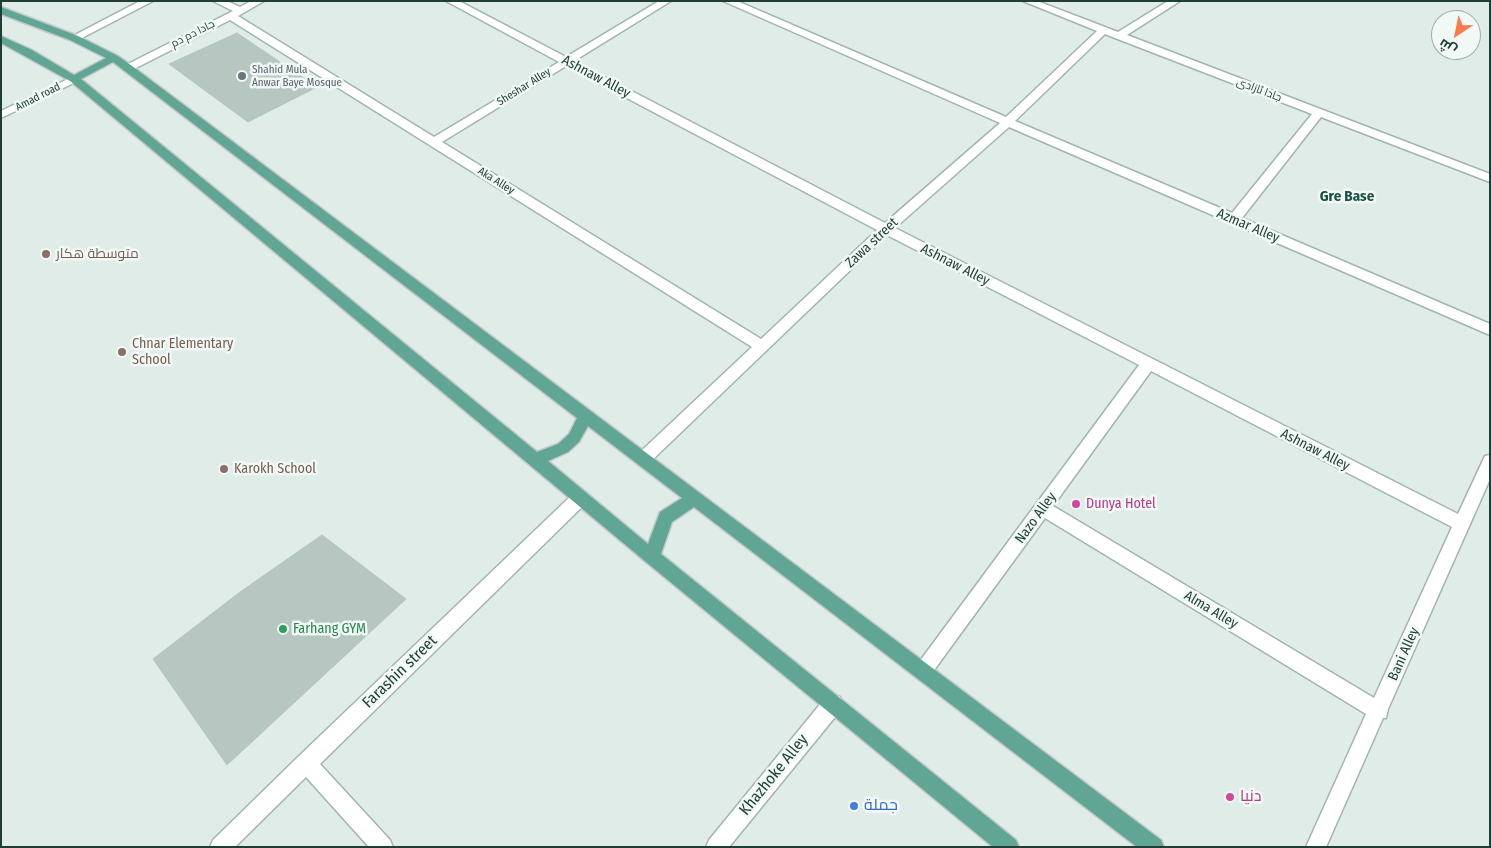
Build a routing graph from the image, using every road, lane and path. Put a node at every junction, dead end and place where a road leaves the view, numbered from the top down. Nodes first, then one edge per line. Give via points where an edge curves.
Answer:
1 (148, 1) edge
2 (218, 1) edge
3 (259, 1) edge
4 (451, 1) edge
5 (666, 1) edge
6 (728, 1) edge
7 (1028, 1) edge
8 (1175, 1) edge
9 (1, 10) edge
10 (235, 13) junction
11 (1104, 30) junction
12 (1119, 36) junction
13 (74, 38) junction
14 (1, 39) edge
15 (114, 58) junction
16 (565, 61) junction
17 (128, 68) junction
18 (74, 79) junction
19 (1318, 113) junction
20 (1, 115) edge
21 (1007, 122) junction
22 (433, 142) junction
23 (1490, 178) edge
24 (1233, 220) junction
25 (886, 230) junction
26 (1490, 330) edge
27 (762, 347) junction
28 (1148, 364) junction
29 (586, 416) junction
30 (642, 459) junction
31 (535, 460) junction
32 (1490, 461) edge
33 (580, 498) junction
34 (694, 498) junction
35 (1042, 508) junction
36 (1461, 524) junction
37 (652, 557) junction
38 (922, 671) junction
39 (833, 704) junction
40 (1379, 712) junction
41 (306, 764) junction
42 (220, 847) edge
43 (382, 847) edge
44 (716, 847) edge
45 (1009, 847) edge
46 (1154, 847) edge
47 (1316, 847) edge

1 - 13 street
2 - 10 street, Aka Alley
3 - 10 street, جادا دم دم
4 - 16 street, Ashnaw Alley
5 - 16 street, Sheshar Alley
6 - 21 street, Azmar Alley
7 - 11 street, جادا ئازادی
8 - 12 street
9 - 13 main road
10 - 17 street, جادا دم دم
10 - 22 street, Aka Alley
11 - 12 street, جادا ئازادی
11 - 21 street, Zawa street
12 - 19 street, جادا ئازادی
13 - 15 main road
14 - 18 main road
15 - 17 main road
15 - 18 main road
16 - 22 street, Sheshar Alley
16 - 25 street, Ashnaw Alley
17 - 29 main road
18 - 20 street, Amad road
18 - 31 main road
19 - 23 street, جادا ئازادی
19 - 24 street
21 - 24 street, Azmar Alley
21 - 25 street, Zawa street
22 - 27 street, Aka Alley
24 - 26 street, Azmar Alley
25 - 27 street, Zawa street
25 - 28 street, Ashnaw Alley
27 - 30 street, Zawa street
28 - 35 street, Nazo Alley
28 - 36 street, Ashnaw Alley
29 - 30 main road
29 - 31 main road via 574,438 563,448
30 - 34 main road
31 - 33 main road
32 - 36 street, Bani Alley
33 - 37 main road
33 - 41 street, Farashin street
34 - 37 main road via 666,517
34 - 38 main road
35 - 38 street, Nazo Alley
35 - 40 street, Alma Alley
36 - 40 street, Bani Alley
37 - 39 main road
38 - 46 main road
39 - 44 street, Khazhoke Alley
39 - 45 main road
40 - 47 street, Bani Alley
41 - 42 street, Farashin street
41 - 43 street

